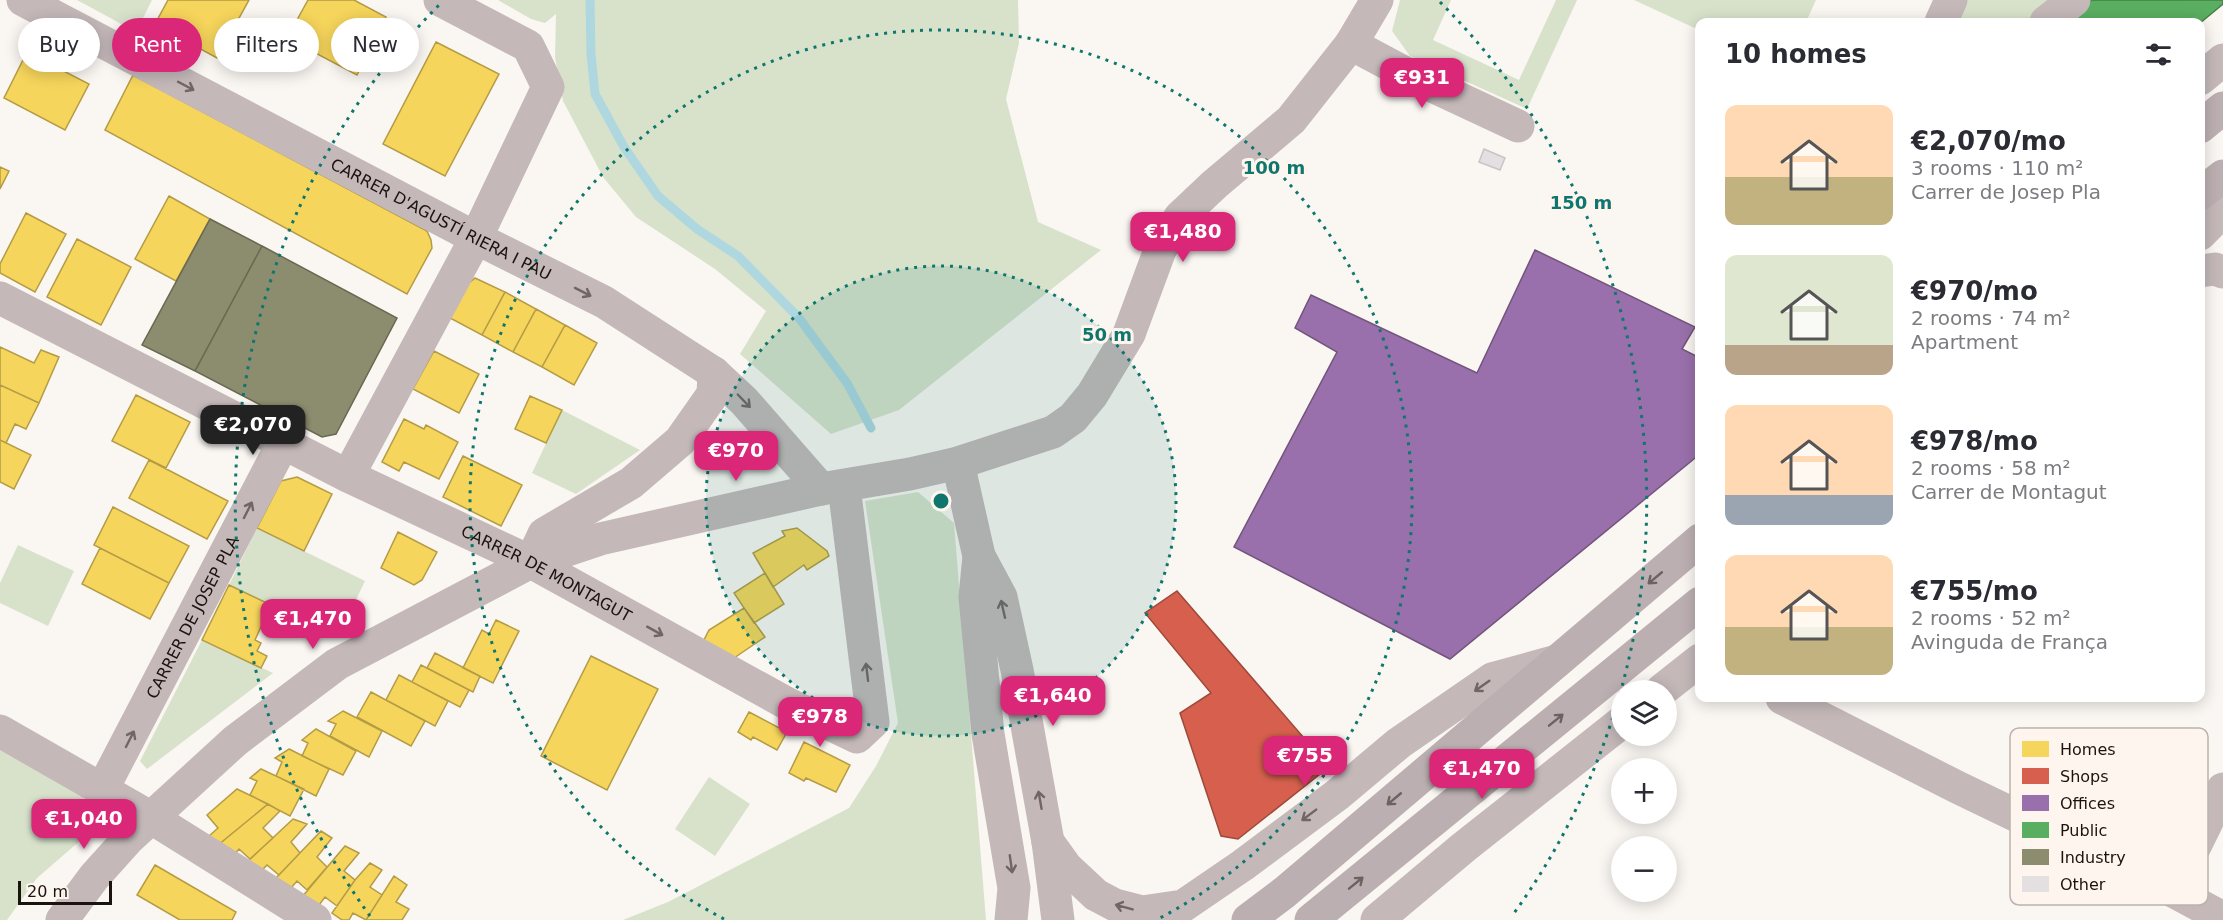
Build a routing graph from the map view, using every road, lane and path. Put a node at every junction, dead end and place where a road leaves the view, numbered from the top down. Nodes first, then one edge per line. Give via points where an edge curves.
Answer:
1 (23, 0) edge
2 (441, 0) edge
3 (1377, 0) edge
4 (1952, 0) edge
5 (2074, 0) edge
6 (1943, 18) edge
7 (2051, 18) edge
8 (1351, 44) junction
9 (2223, 60) edge
10 (2205, 75) edge
11 (2223, 108) edge
12 (2205, 123) edge
13 (1518, 126) dead end
14 (2223, 176) edge
15 (2205, 190) edge
16 (2223, 211) edge
17 (2205, 229) edge
18 (476, 238) junction
19 (2205, 271) edge
20 (2223, 272) edge
21 (1, 302) edge
22 (714, 373) junction
23 (283, 443) junction
24 (958, 463) junction
25 (348, 476) junction
26 (833, 488) junction
27 (1695, 544) edge
28 (979, 556) junction
29 (531, 562) junction
30 (1695, 607) edge
31 (1557, 661) junction
32 (1695, 664) edge
33 (1675, 680) edge
34 (1790, 702) edge
35 (0, 731) edge
36 (1611, 731) edge
37 (2223, 789) edge
38 (102, 790) junction
39 (2010, 813) edge
40 (150, 817) junction
41 (2208, 820) edge
42 (1048, 842) junction
43 (2198, 905) edge
44 (2222, 919) edge
45 (62, 920) edge
46 (315, 920) edge
47 (1011, 920) edge
48 (1059, 920) edge
49 (1248, 920) edge
50 (1311, 920) edge
51 (1377, 920) edge

1 -> 18 street, CARRER D'AGUSTÍ RIERA I PAU
2 - 18 street via 528,46 548,87
3 - 8 street
4 - 6 street
5 - 7 street
8 - 13 street
8 - 24 street via 1291,120 1180,217 1160,250 1129,333 1092,395 1073,418 1053,432
9 - 10 street
11 - 12 main road
14 - 15 main road
16 - 17 street
18 -> 22 street, CARRER D'AGUSTÍ RIERA I PAU via 604,302
18 - 25 street
19 - 20 street
21 - 23 street, CARRER DE MONTAGUT
22 -> 26 street, CARRER D'AGUSTÍ RIERA I PAU
22 - 29 street via 713,394 680,441 631,483 544,534
23 - 25 street, CARRER DE MONTAGUT
38 -> 23 street, CARRER DE JOSEP PLA
24 - 26 street
24 - 28 street
25 - 29 street, CARRER DE MONTAGUT
26 - 29 street via 600,538
29 -> 26 street, CARRER DE MONTAGUT via 788,704 857,737 873,722
27 -> 31 main road
42 -> 28 street via 1001,597
28 -> 47 street via 975,597 988,734 1014,888
29 - 40 street via 337,664 235,741
50 -> 30 main road
31 -> 42 street via 1492,679 1399,743 1337,795 1183,906 1142,912 1115,905 1096,895 1066,867
31 -> 49 main road
32 - 33 street
34 - 39 street
35 - 38 street
36 - 51 street
37 - 41 street
38 - 40 street
40 - 45 street via 94,877
40 - 46 street
42 - 48 street
43 - 44 street

